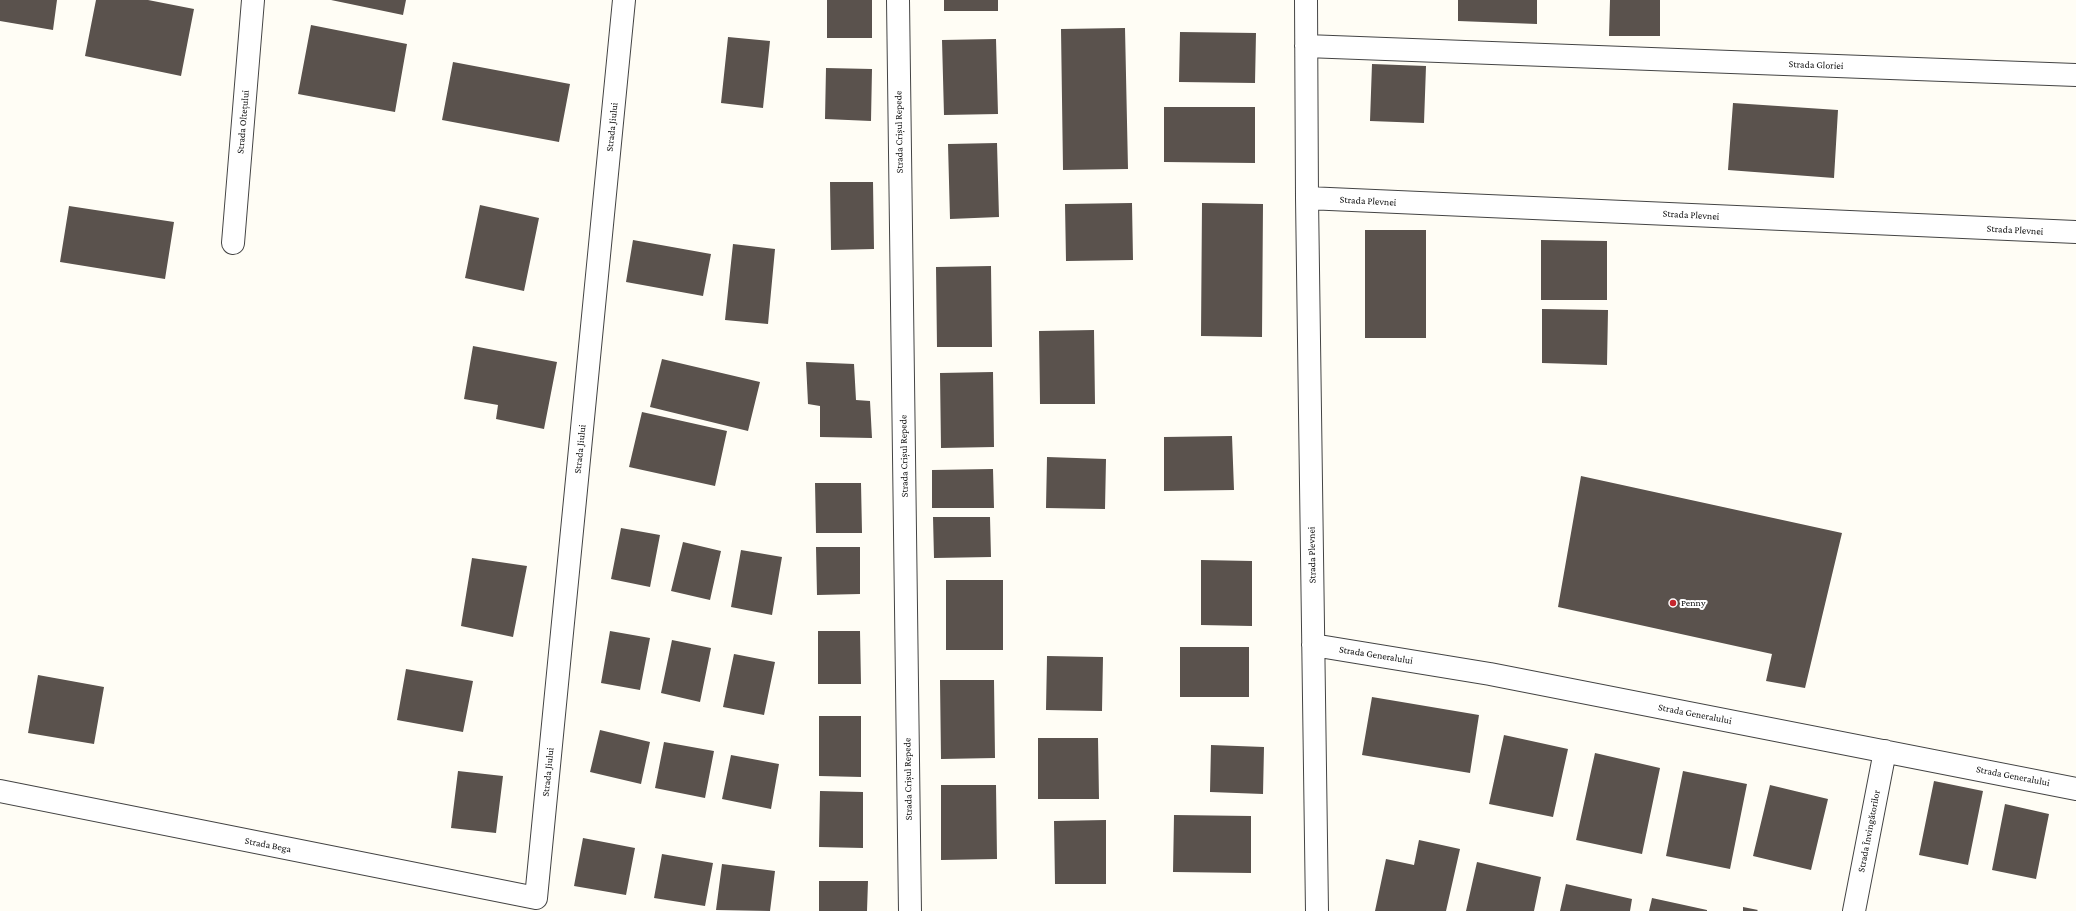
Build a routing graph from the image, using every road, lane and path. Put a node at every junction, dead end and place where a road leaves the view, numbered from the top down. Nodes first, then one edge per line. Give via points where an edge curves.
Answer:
1 (253, 0) edge
2 (624, 0) edge
3 (898, 0) edge
4 (1306, 0) edge
5 (1306, 46) junction
6 (2076, 75) edge
7 (1307, 198) junction
8 (2076, 232) edge
9 (234, 243) dead end
10 (1312, 645) junction
11 (1885, 751) junction
12 (2076, 789) edge
13 (0, 792) edge
14 (541, 905) edge
15 (910, 911) edge
16 (1317, 911) edge
17 (1854, 911) edge

1 - 9 street, Strada Oltețului
2 - 14 street, Strada Jiului
3 - 15 street, Strada Crișul Repede
4 - 5 street, Strada Plevnei
5 - 6 street, Strada Gloriei
5 - 7 street, Strada Plevnei
7 - 8 street, Strada Plevnei
7 - 10 street, Strada Plevnei
10 - 11 street, Strada Generalului via 1490,674
10 - 16 street, Strada Plevnei
11 - 12 street, Strada Generalului
11 - 17 street, Strada Învingătorilor
13 - 14 street, Strada Bega

